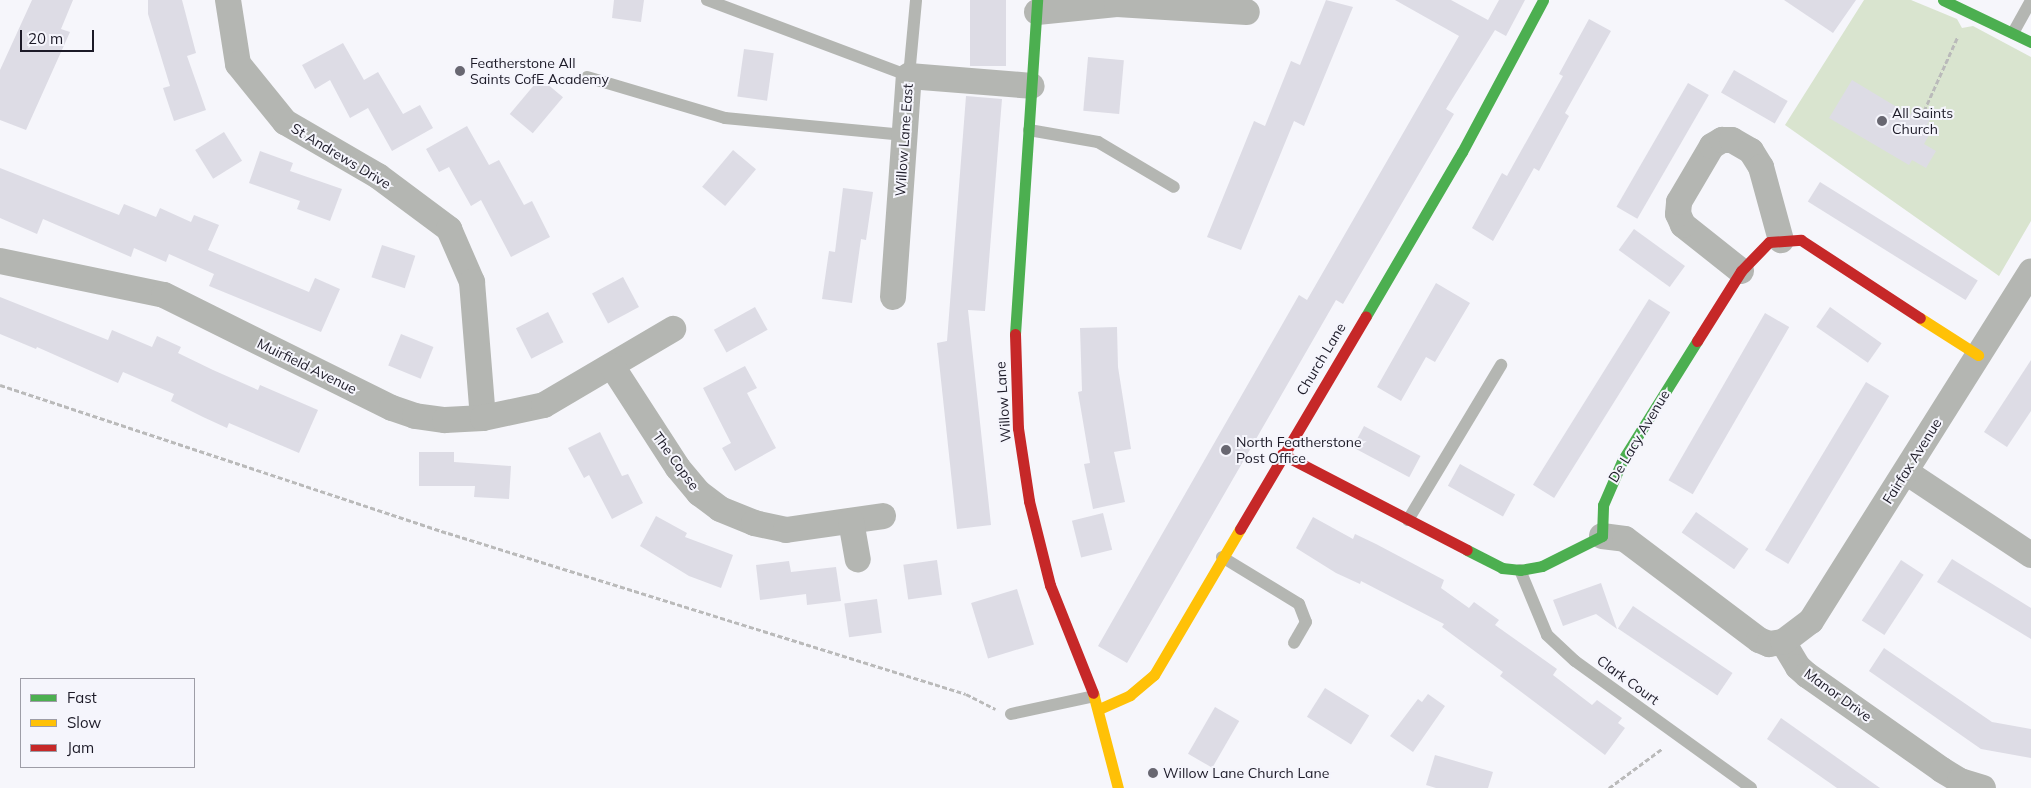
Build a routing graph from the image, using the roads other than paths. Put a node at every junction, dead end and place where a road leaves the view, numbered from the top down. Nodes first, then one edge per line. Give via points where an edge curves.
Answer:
1 (228, 0) edge
2 (707, 0) edge
3 (916, 0) edge
4 (1543, 0) edge
5 (1943, 0) edge
6 (2031, 0) edge
7 (1037, 6) edge
8 (1247, 12) dead end
9 (2013, 33) junction
10 (2031, 42) edge
11 (909, 76) junction
12 (587, 77) dead end
13 (1032, 86) junction
14 (1030, 130) junction
15 (904, 136) junction
16 (1174, 187) dead end
17 (1781, 240) junction
18 (0, 261) edge
19 (1741, 270) junction
20 (2031, 271) edge
21 (893, 297) dead end
22 (673, 329) dead end
23 (1978, 355) junction
24 (1501, 365) dead end
25 (612, 366) junction
26 (483, 418) junction
27 (1282, 454) junction
28 (1906, 472) junction
29 (883, 516) dead end
30 (1408, 520) junction
31 (851, 521) junction
32 (1602, 536) junction
33 (2031, 555) edge
34 (1222, 557) junction
35 (858, 559) dead end
36 (1520, 570) junction
37 (1783, 642) junction
38 (1294, 643) dead end
39 (1094, 696) junction
40 (1099, 709) junction
41 (1011, 714) road end
42 (1118, 788) edge
43 (1750, 788) edge
44 (1983, 788) edge

1 - 26 street, St Andrews Drive via 238,64 285,122 378,176 449,229 472,282
2 - 11 lane
3 - 11 lane
4 - 27 street, Church Lane via 1462,152
5 - 9 street
6 - 9 lane
7 - 8 street via 1117,4
7 - 13 street, Willow Lane
9 - 10 street
11 - 13 street, Willow Lane East
11 - 15 street, Willow Lane East
12 - 15 lane via 725,118
13 - 14 street, Willow Lane
14 - 16 lane via 1098,142
14 - 39 street, Willow Lane via 1014,343 1018,428 1029,501 1050,585
15 - 21 street, Willow Lane East
17 - 19 street, De Lacy Avenue via 1769,242 1754,253
17 - 19 street via 1761,167 1751,151 1732,140 1722,140 1712,146 1680,202 1678,214 1683,225
17 - 23 street, De Lacy Avenue via 1801,240
18 - 26 street, Muirfield Avenue via 164,295 392,408 416,416 445,420
19 - 32 street, De Lacy Avenue via 1610,484 1603,505
20 - 23 street, Fairfax Avenue
22 - 25 street, Muirfield Avenue
23 - 28 street, Fairfax Avenue
24 - 30 lane
25 - 26 street, Muirfield Avenue via 544,405
25 - 31 street, The Copse via 678,468 699,493 720,510 754,524 786,530
27 - 30 street
27 - 34 street, Church Lane
28 - 33 street
28 - 37 street, Fairfax Avenue via 1811,621
29 - 31 street, The Copse
30 - 36 street via 1502,568
31 - 35 street
32 - 36 street via 1542,566
32 - 37 street via 1625,540 1759,640 1769,644
34 - 38 lane via 1299,604 1306,622
34 - 40 street, Church Lane via 1154,675 1130,695
36 - 43 lane, Clark Court via 1547,635 1575,661
37 - 44 street, Manor Drive via 1798,667 1807,675 1942,770 1960,781
39 - 40 street, Willow Lane
39 - 41 lane
40 - 42 street, Willow Lane

